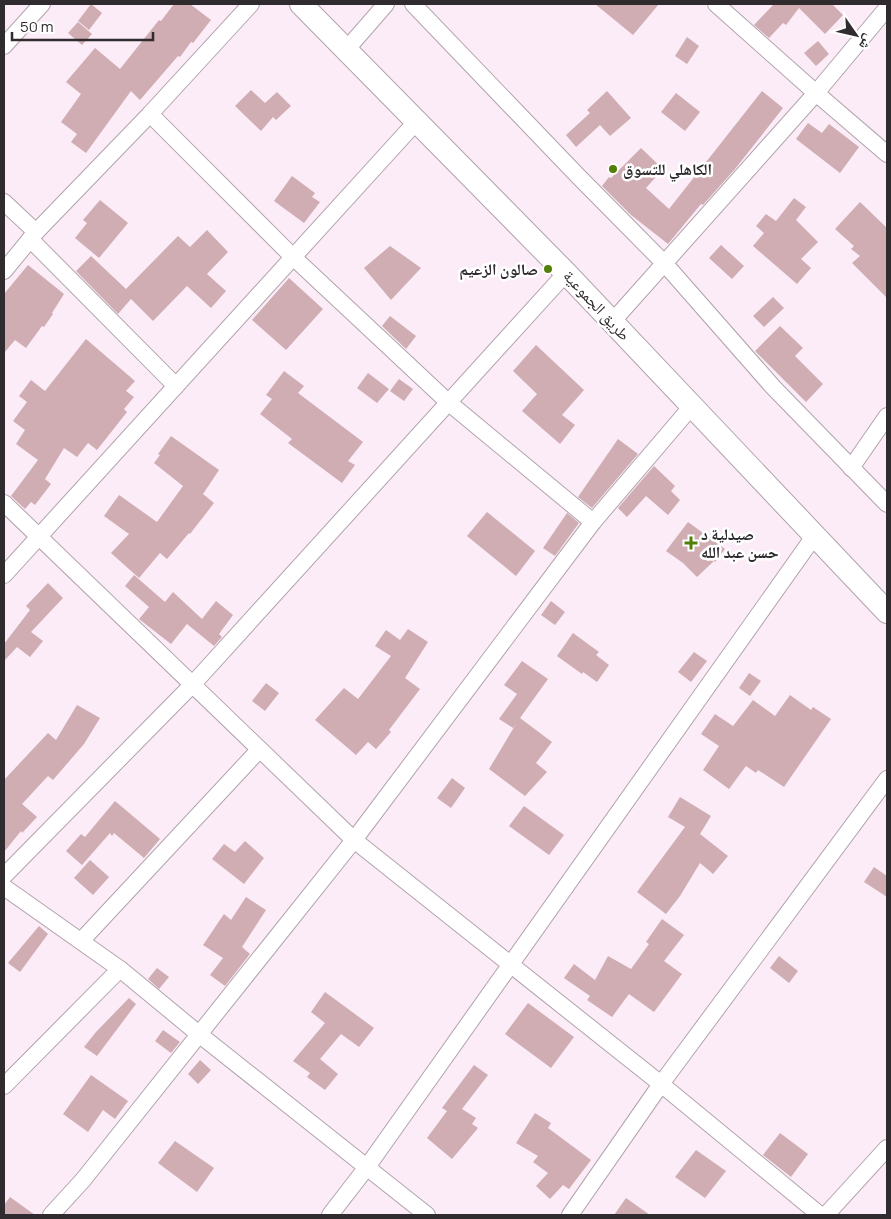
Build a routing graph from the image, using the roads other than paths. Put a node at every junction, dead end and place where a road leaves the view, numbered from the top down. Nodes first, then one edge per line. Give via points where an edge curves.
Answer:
1 (42, 4) edge
2 (251, 4) edge
3 (301, 4) edge
4 (386, 4) edge
5 (413, 4) edge
6 (716, 4) edge
7 (887, 8) edge
8 (4, 46) edge
9 (346, 50) junction
10 (816, 93) junction
11 (150, 114) junction
12 (416, 122) junction
13 (887, 154) edge
14 (4, 202) edge
15 (33, 236) junction
16 (293, 257) junction
17 (665, 264) junction
18 (4, 271) edge
19 (566, 273) junction
20 (612, 322) junction
21 (176, 386) junction
22 (448, 402) junction
23 (692, 406) junction
24 (887, 416) edge
25 (852, 468) junction
26 (4, 503) edge
27 (887, 504) edge
28 (593, 522) junction
29 (815, 535) junction
30 (40, 536) junction
31 (4, 575) edge
32 (887, 612) edge
33 (192, 684) junction
34 (259, 750) junction
35 (887, 779) edge
36 (354, 840) junction
37 (4, 876) edge
38 (4, 887) edge
39 (81, 941) junction
40 (510, 964) junction
41 (120, 969) junction
42 (200, 1035) junction
43 (661, 1084) junction
44 (4, 1086) edge
45 (887, 1148) edge
46 (367, 1167) junction
47 (51, 1215) edge
48 (330, 1215) edge
49 (428, 1215) edge
50 (570, 1215) edge
51 (820, 1215) edge
52 (826, 1215) edge

1 - 8 street
2 - 11 street
3 - 9 main road, طريق الجموعية
4 - 9 street
5 - 17 street
6 - 10 street
7 - 10 street
9 - 12 main road, طريق الجموعية
10 - 13 street
10 - 17 street
11 - 15 street
11 - 16 street
12 - 16 street
12 - 19 main road, طريق الجموعية
14 - 15 street
15 - 18 street
15 - 21 street
16 - 21 street
16 - 22 street
17 - 20 street
17 - 25 street via 773,387
19 - 20 main road, طريق الجموعية
19 - 22 street
20 - 23 main road, طريق الجموعية
21 - 30 street
22 - 28 street
22 - 33 street
23 - 28 street
23 - 29 main road, طريق الجموعية
24 - 25 street
25 - 27 street
26 - 30 street
28 - 36 street
29 - 32 main road, طريق الجموعية
29 - 40 street
30 - 31 street
30 - 33 street
33 - 34 street
33 - 37 street
34 - 36 street
34 - 39 street
35 - 43 street
36 - 40 street
36 - 42 street
38 - 39 street
39 - 41 street
40 - 43 street
40 - 46 street
41 - 42 street
41 - 44 street
42 - 46 street
42 - 47 street
43 - 50 street
43 - 51 street
45 - 52 street
46 - 48 street
46 - 49 street

